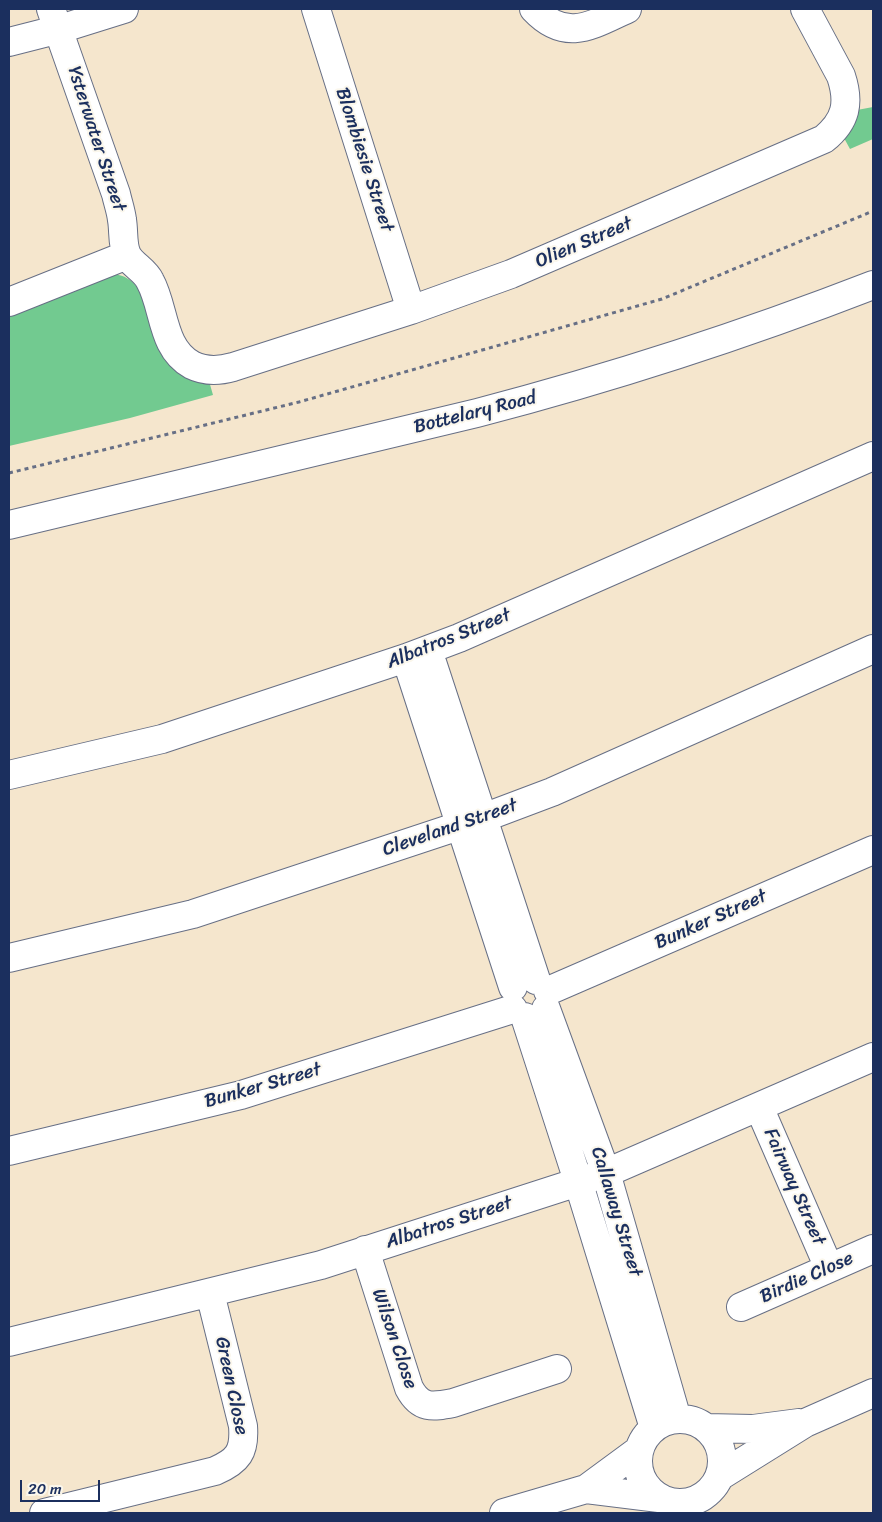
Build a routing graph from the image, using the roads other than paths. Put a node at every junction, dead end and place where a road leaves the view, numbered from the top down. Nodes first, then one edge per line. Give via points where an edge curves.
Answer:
1 (124, 9) edge
2 (316, 9) edge
3 (534, 9) edge
4 (627, 9) edge
5 (805, 9) edge
6 (56, 19) edge
7 (9, 42) edge
8 (127, 255) junction
9 (873, 285) edge
10 (9, 302) edge
11 (411, 310) junction
12 (873, 456) edge
13 (68, 511) junction
14 (9, 525) edge
15 (9, 533) edge
16 (873, 649) edge
17 (417, 654) junction
18 (9, 775) edge
19 (472, 821) junction
20 (873, 850) edge
21 (9, 958) edge
22 (530, 999) junction
23 (873, 1057) edge
24 (759, 1107) junction
25 (9, 1151) edge
26 (606, 1173) junction
27 (578, 1180) junction
28 (873, 1249) edge
29 (365, 1250) junction
30 (829, 1268) junction
31 (210, 1292) junction
32 (740, 1307) dead end
33 (9, 1342) edge
34 (557, 1369) dead end
35 (873, 1393) edge
36 (666, 1423) junction
37 (805, 1423) junction
38 (706, 1428) junction
39 (639, 1450) junction
40 (720, 1476) junction
41 (586, 1489) junction
42 (659, 1498) junction
43 (44, 1513) edge
44 (504, 1513) edge

1 - 6 street
2 - 11 street, Blombiesie Street
3 - 4 street via 543,18 565,29 589,26
5 - 11 street, Olien Street via 845,88 846,101 840,123 824,139 511,274
6 - 7 street
6 - 8 street, Ysterwater Street via 116,194
8 - 10 street
8 - 11 street, Olien Street via 150,280 176,352 186,361 209,370 228,369
9 - 13 street, Bottelary Road via 746,331 545,395
12 - 17 street, Albatros Street
13 - 14 street, Bottelary Road
13 - 15 street, Bottelary Road
16 - 19 street, Cleveland Street via 561,788
17 - 18 street, Albatros Street via 162,738
17 - 19 street, Callaway Street
19 - 21 street, Cleveland Street via 194,914
19 - 22 street, Callaway Street
20 - 22 street, Bunker Street
22 - 25 street, Bunker Street via 241,1095
22 - 26 street, Callaway Street
22 - 27 street, Callaway Street
23 - 24 street, Albatros Street
24 - 26 street, Albatros Street
24 - 30 street, Fairway Street
26 - 27 street, Albatros Street
26 - 36 street, Callaway Street
27 - 29 street, Albatros Street
27 - 36 street, Callaway Street
28 - 30 street, Birdie Close
29 - 31 street, Albatros Street via 320,1265
29 - 34 street, Wilson Close via 415,1399 425,1405 439,1406
30 - 32 street, Birdie Close
31 - 33 street, Albatros Street
31 - 43 street, Green Close via 243,1426 244,1442 235,1460 215,1471
35 - 37 street
36 - 38 street via 688,1420
36 - 39 street via 645,1438
37 - 38 street via 753,1429
37 - 40 street
38 - 40 street via 719,1444
39 - 41 street
39 - 42 street via 638,1467 643,1482
40 - 42 street via 708,1493 689,1503 678,1504
41 - 42 street
41 - 44 street

